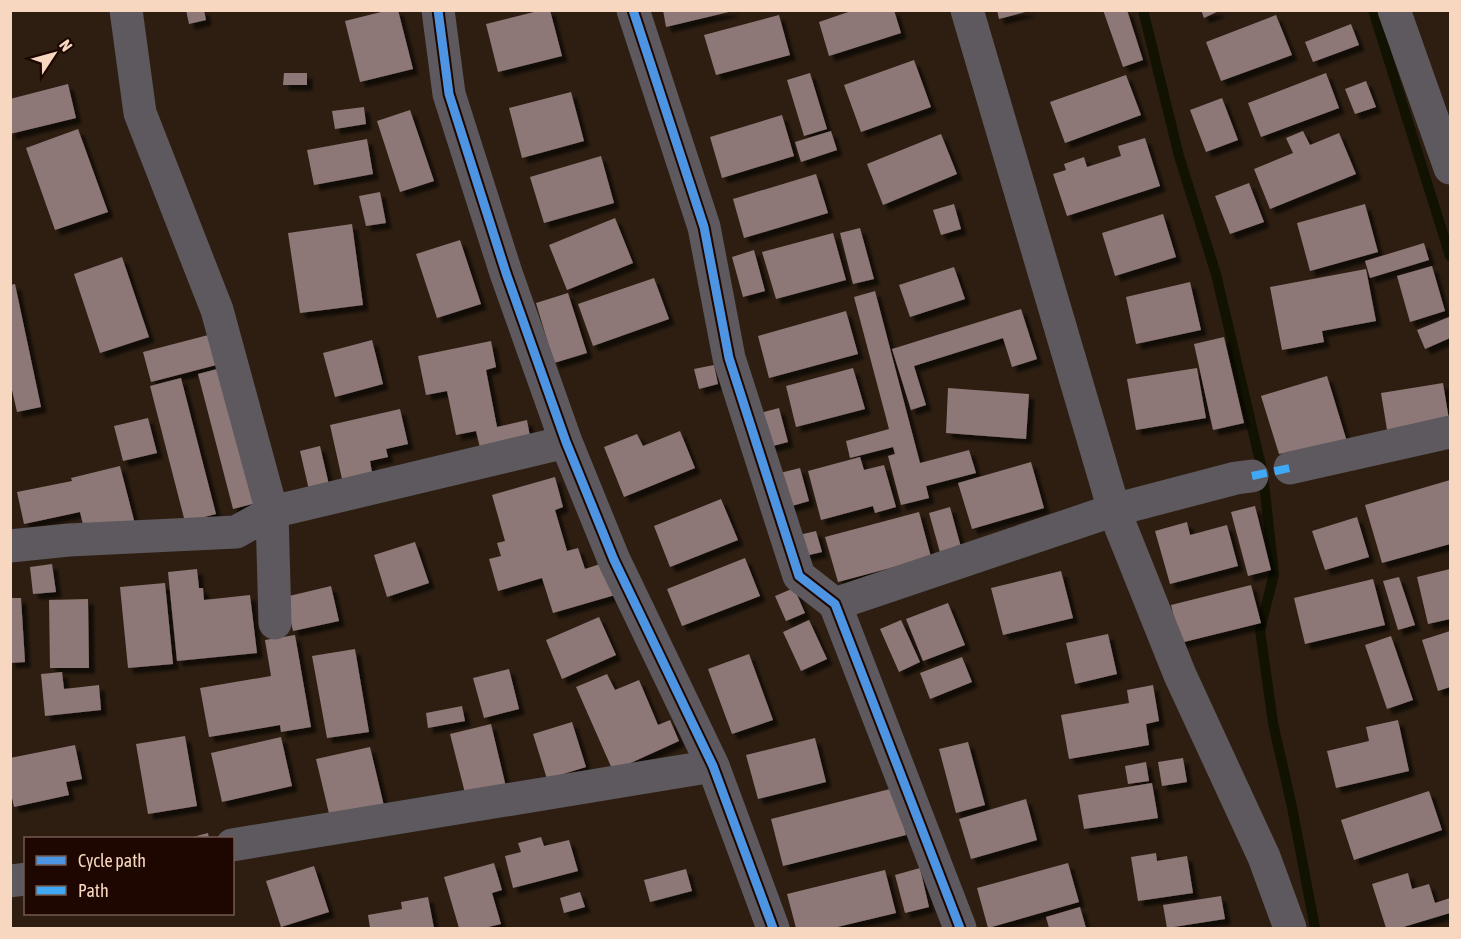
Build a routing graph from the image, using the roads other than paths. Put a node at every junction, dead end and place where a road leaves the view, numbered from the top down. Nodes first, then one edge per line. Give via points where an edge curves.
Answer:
1 (126, 10) edge
2 (438, 10) edge
3 (633, 10) edge
4 (967, 10) edge
5 (1394, 10) edge
6 (1450, 168) edge
7 (1450, 432) edge
8 (566, 442) junction
9 (1290, 468) dead end
10 (1252, 476) dead end
11 (1114, 510) junction
12 (272, 512) junction
13 (10, 546) edge
14 (835, 604) junction
15 (275, 623) dead end
16 (713, 766) junction
17 (234, 845) edge
18 (773, 928) edge
19 (960, 928) edge
20 (1290, 928) edge

1 - 12 street via 140,113 217,310
2 - 8 street via 449,94 506,273
3 - 14 street via 704,227 729,358 799,576
4 - 11 street
5 - 6 street
7 - 9 street
8 - 12 street
8 - 16 street via 614,560
10 - 11 street
11 - 14 street
11 - 20 street via 1180,675 1264,857
12 - 13 street via 236,532
12 - 15 street
14 - 19 street
16 - 17 street
16 - 18 street

